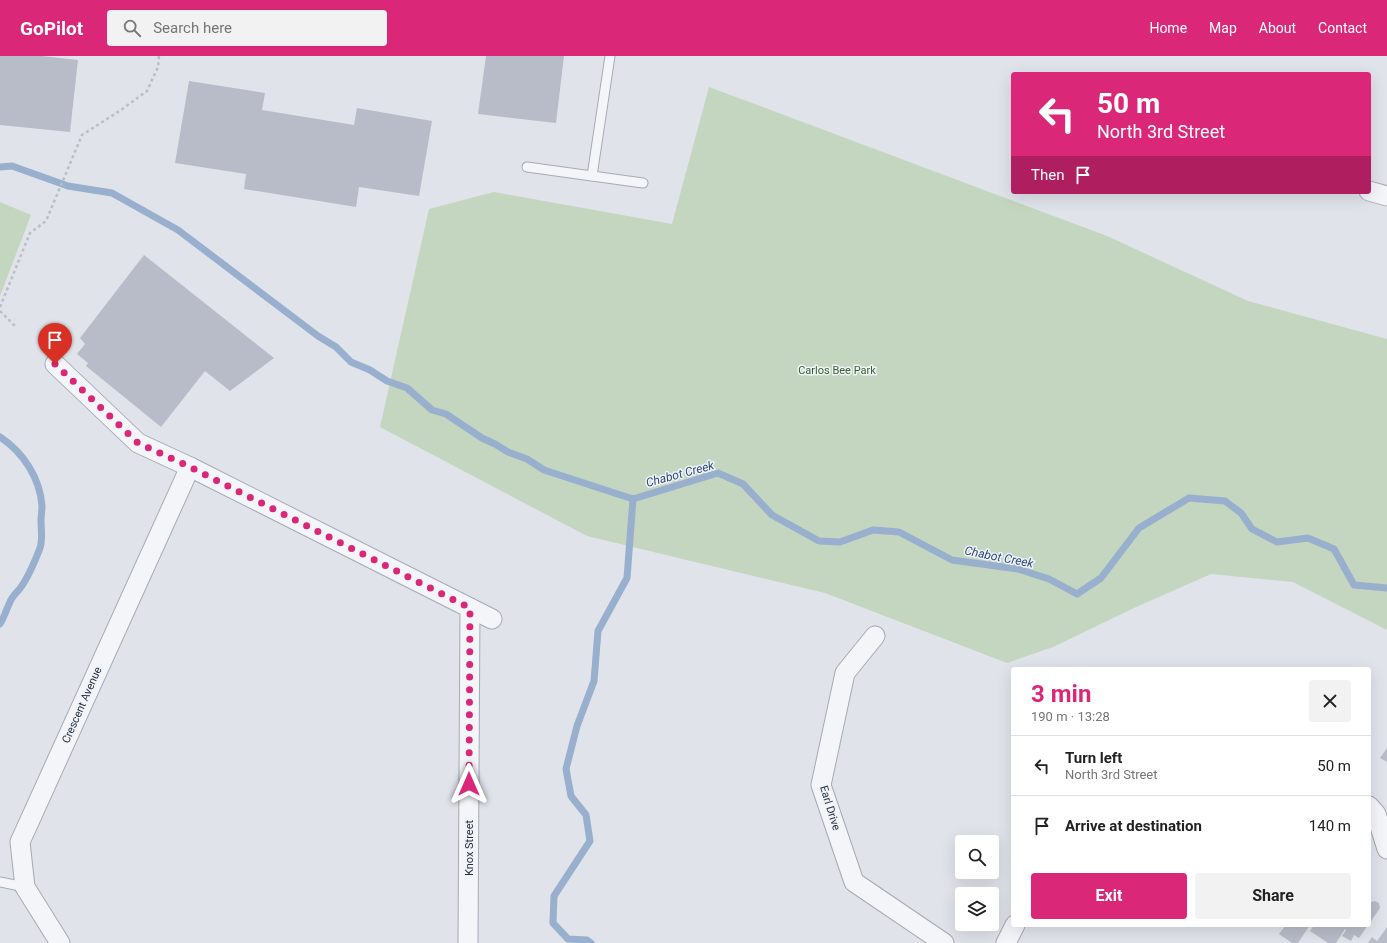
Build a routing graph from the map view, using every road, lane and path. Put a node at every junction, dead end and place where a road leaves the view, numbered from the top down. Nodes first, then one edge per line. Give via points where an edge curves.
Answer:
1 (160, 56) edge
2 (610, 56) edge
3 (527, 167) dead end
4 (592, 176) junction
5 (643, 183) dead end
6 (1371, 192) edge
7 (1387, 196) edge
8 (0, 307) edge
9 (0, 311) edge
10 (15, 326) dead end
11 (55, 364) dead end
12 (190, 467) junction
13 (470, 608) junction
14 (492, 619) dead end
15 (876, 636) dead end
16 (1371, 808) edge
17 (1387, 850) edge
18 (0, 882) edge
19 (25, 887) junction
20 (1015, 927) edge
21 (60, 943) edge
22 (468, 943) edge
23 (944, 943) edge
24 (1006, 943) edge

1 - 8 path via 158,67 146,91 122,110 82,135 46,221 30,232
2 - 4 lane
3 - 4 lane
4 - 5 lane
6 - 7 street
9 - 10 path
11 - 12 street via 138,443
12 - 13 street
12 - 19 street, Crescent Avenue via 20,842
13 - 14 street
13 - 22 street, Knox Street
15 - 23 street, Earl Drive via 845,673 821,785 854,882
16 - 17 street via 1376,814
18 - 19 lane
19 - 21 street, Crescent Avenue
20 - 24 street

